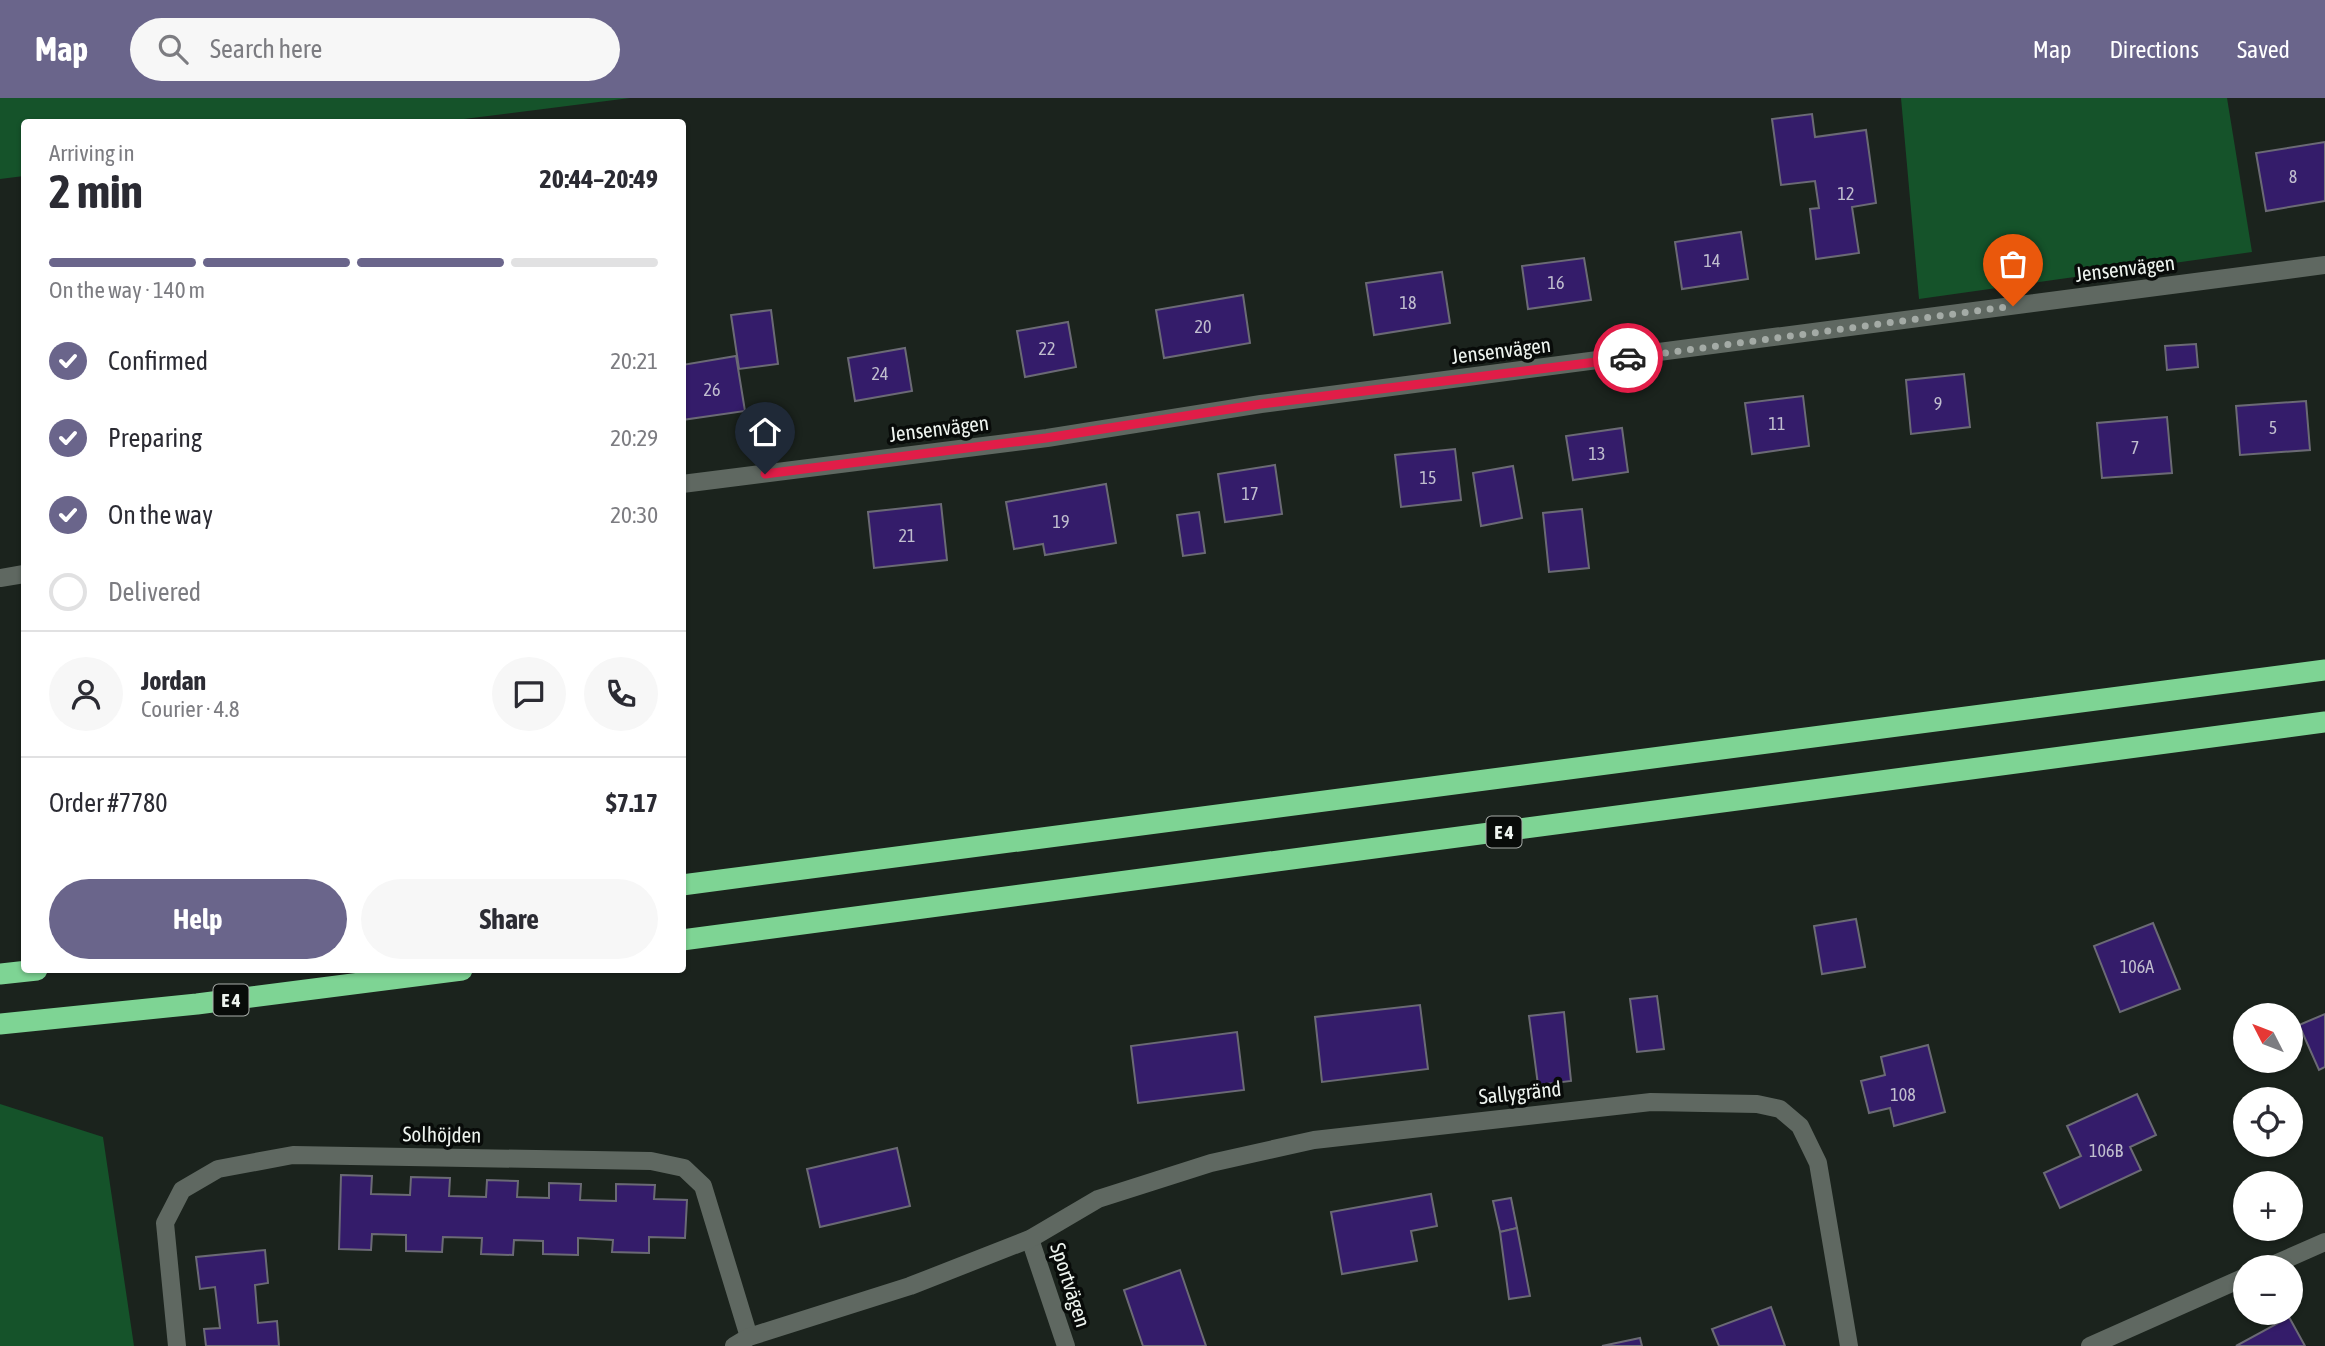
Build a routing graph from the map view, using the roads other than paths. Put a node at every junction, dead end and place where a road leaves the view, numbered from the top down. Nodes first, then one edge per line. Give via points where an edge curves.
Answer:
1 (2325, 265) edge
2 (686, 483) edge
3 (21, 574) edge
4 (0, 578) edge
5 (2325, 670) edge
6 (2325, 722) edge
7 (686, 884) edge
8 (686, 939) edge
9 (21, 972) edge
10 (439, 973) edge
11 (0, 974) edge
12 (0, 1024) edge
13 (1030, 1239) junction
14 (2325, 1242) edge
15 (2295, 1255) edge
16 (2233, 1282) edge
17 (742, 1342) edge
18 (177, 1346) edge
19 (1066, 1346) edge
20 (1849, 1346) edge
21 (2090, 1346) edge

1 - 2 street, Jensenvägen
3 - 4 street
5 - 7 highway
6 - 8 highway, E 4
9 - 11 highway
10 - 12 highway, E 4
13 - 17 street, Solhöjden via 910,1286
13 - 19 street, Sportvägen
13 - 20 street, Sallygränd via 1098,1199 1211,1163 1314,1140 1651,1102 1757,1104 1780,1109 1800,1126 1818,1163
14 - 15 street
16 - 21 street
17 - 18 street, Solhöjden via 703,1186 684,1168 651,1161 293,1155 218,1169 182,1190 165,1223

